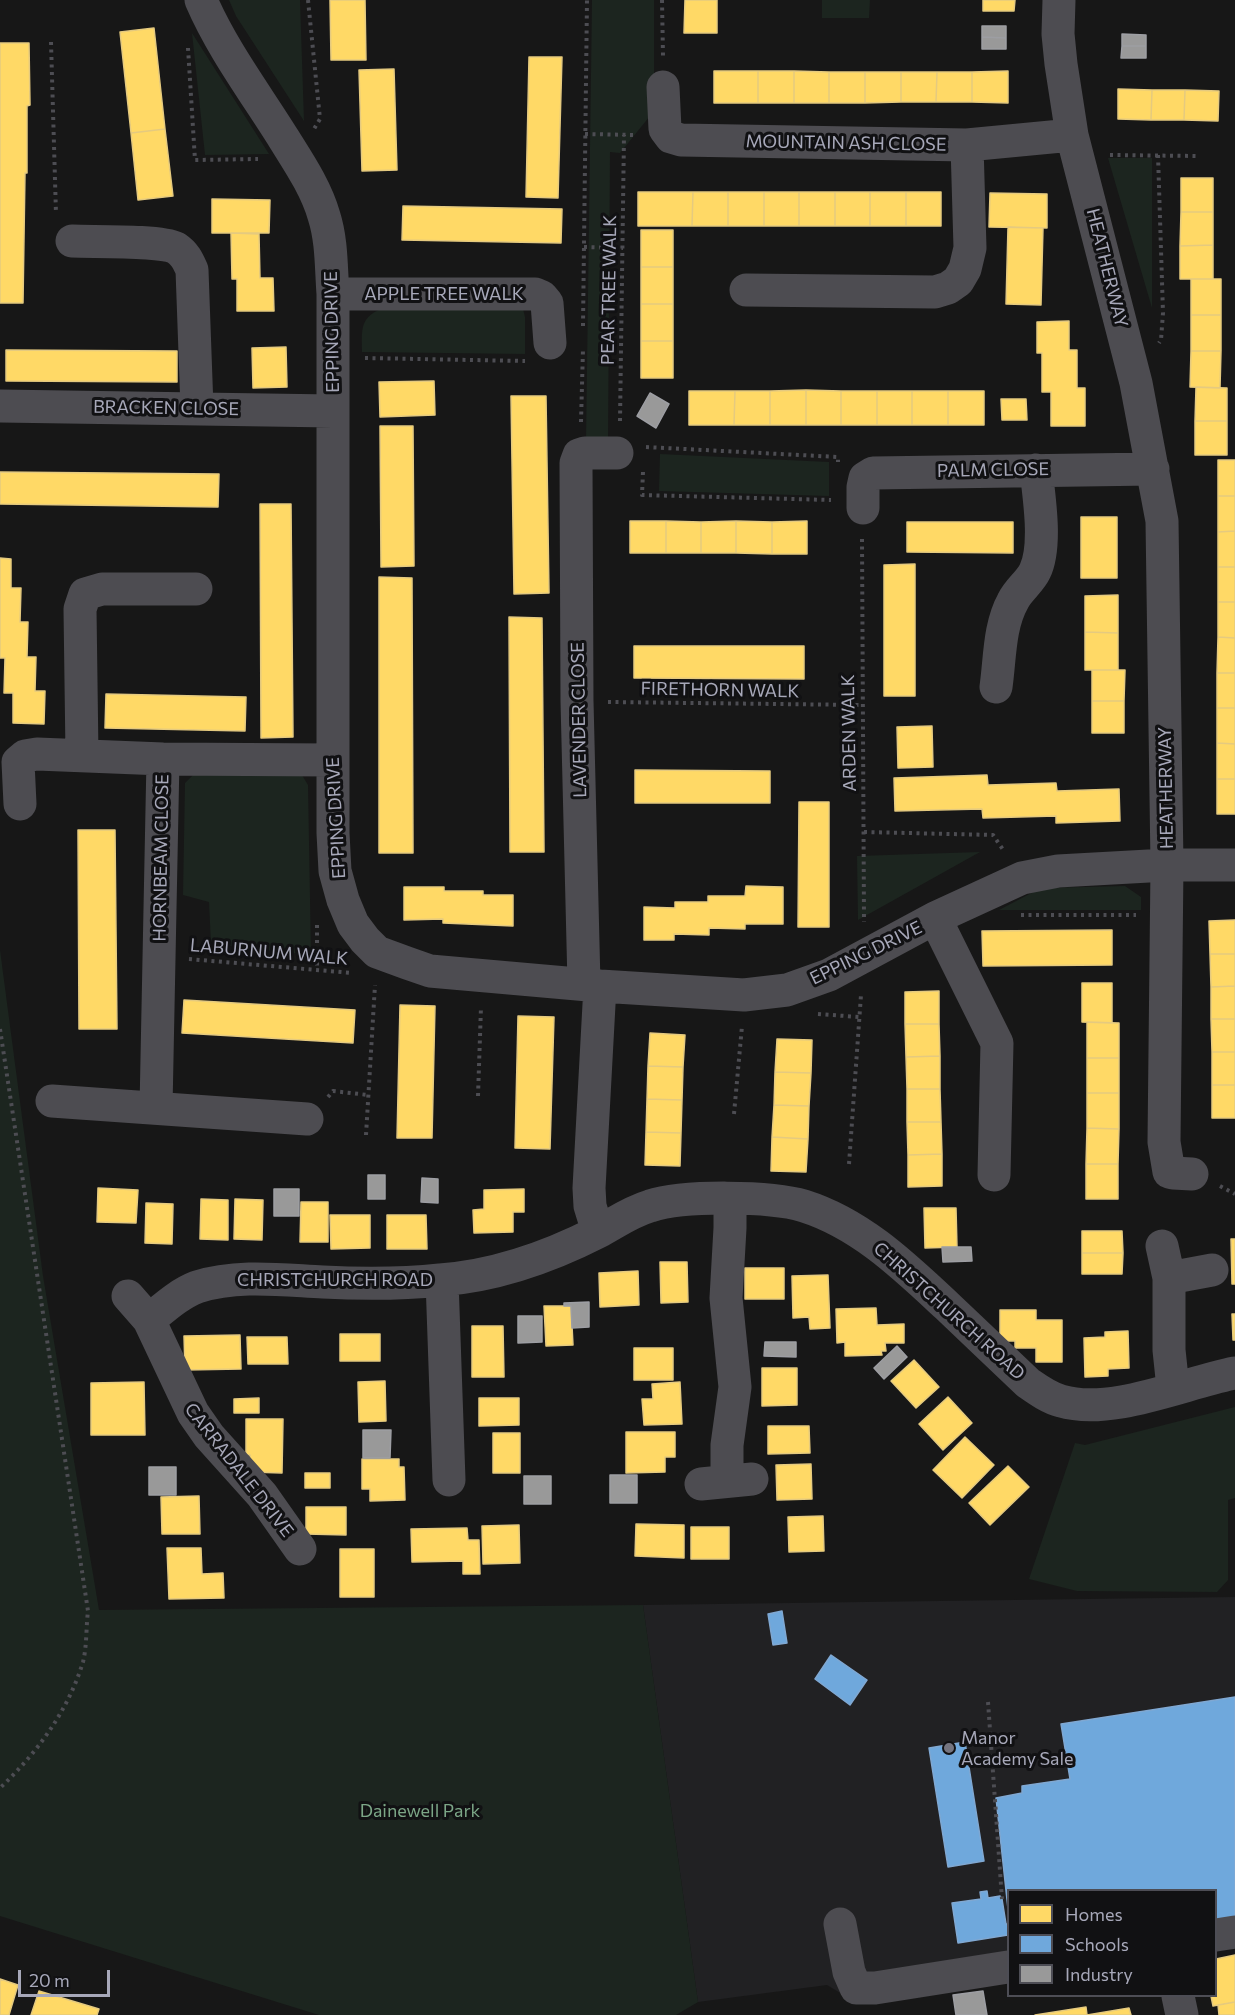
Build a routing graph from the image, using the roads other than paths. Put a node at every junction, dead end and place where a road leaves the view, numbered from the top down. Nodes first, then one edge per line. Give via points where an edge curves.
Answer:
1 (201, 0) edge
2 (1059, 0) edge
3 (663, 87) road end
4 (966, 145) junction
5 (1074, 145) junction
6 (72, 241) road end
7 (746, 290) dead end
8 (333, 294) junction
9 (550, 355) road end
10 (0, 406) edge
11 (197, 408) junction
12 (333, 411) junction
13 (635, 449) road end
14 (1153, 469) junction
15 (1036, 470) junction
16 (849, 504) road end
17 (196, 589) dead end
18 (996, 687) dead end
19 (82, 755) junction
20 (163, 759) junction
21 (332, 760) junction
22 (20, 804) dead end
23 (1167, 865) junction
24 (1235, 865) edge
25 (935, 918) junction
26 (592, 985) junction
27 (52, 1101) dead end
28 (156, 1108) junction
29 (308, 1119) dead end
30 (1192, 1174) dead end
31 (994, 1175) dead end
32 (730, 1199) junction
33 (598, 1232) junction
34 (1162, 1246) dead end
35 (1212, 1270) dead end
36 (1169, 1278) junction
37 (442, 1280) junction
38 (128, 1296) dead end
39 (149, 1320) junction
40 (1235, 1373) edge
41 (1173, 1388) junction
42 (449, 1480) dead end
43 (726, 1481) dead end
44 (300, 1549) dead end
45 (840, 1924) dead end
46 (1235, 1932) edge
47 (1217, 1935) edge
48 (1007, 1967) edge
49 (1178, 1997) edge
50 (1182, 2015) edge

1 - 8 street, EPPING DRIVE via 316,194 329,238
2 - 5 street, HEATHERWAY via 1061,63
3 - 4 street, MOUNTAIN ASH CLOSE via 665,129 671,137 681,140
4 - 5 street, MOUNTAIN ASH CLOSE
4 - 7 street via 970,248 965,269 948,288 935,292
5 - 14 street, HEATHERWAY via 1136,383
6 - 11 street via 158,244 174,247 186,256 192,270
8 - 9 street, APPLE TREE WALK via 535,294 547,303
8 - 12 street, EPPING DRIVE
10 - 11 street, BRACKEN CLOSE
11 - 12 street, BRACKEN CLOSE
12 - 21 street, EPPING DRIVE
13 - 26 street, LAVENDER CLOSE via 585,453 579,455 576,463 578,701
14 - 15 street, PALM CLOSE
14 - 23 street, HEATHERWAY via 1162,521
15 - 16 street, PALM CLOSE via 873,473 865,478 863,487
15 - 18 street via 1042,525 1039,552 1035,571 1005,618
17 - 19 street via 102,589 85,594 80,609
19 - 20 street, HORNBEAM CLOSE
19 - 22 street, HORNBEAM CLOSE via 25,756 18,762
20 - 21 street, HORNBEAM CLOSE
20 - 28 street, HORNBEAM CLOSE
21 - 26 street, EPPING DRIVE via 335,871 353,924 377,963
23 - 24 street, EPPING DRIVE
23 - 25 street, EPPING DRIVE via 1058,871 1022,878
23 - 30 street, HEATHERWAY via 1164,1142 1169,1172
25 - 26 street, EPPING DRIVE via 829,975 787,990 744,995
25 - 31 street via 997,1043
26 - 33 street, LAVENDER CLOSE via 589,1188
27 - 28 street
28 - 29 street
32 - 33 street, CHRISTCHURCH ROAD via 651,1205
32 - 41 street, CHRISTCHURCH ROAD via 804,1206 869,1238 1028,1383 1053,1398 1103,1404
32 - 43 street via 726,1298 735,1387
33 - 37 street, CHRISTCHURCH ROAD via 517,1265
34 - 36 street
35 - 36 street
36 - 41 street
37 - 39 street, CHRISTCHURCH ROAD via 217,1282 180,1295
37 - 42 street
38 - 39 street, CARRADALE DRIVE
39 - 44 street, CARRADALE DRIVE via 193,1413 262,1495
40 - 41 street, CHRISTCHURCH ROAD
45 - 48 street via 856,1988
46 - 47 street
49 - 50 street

